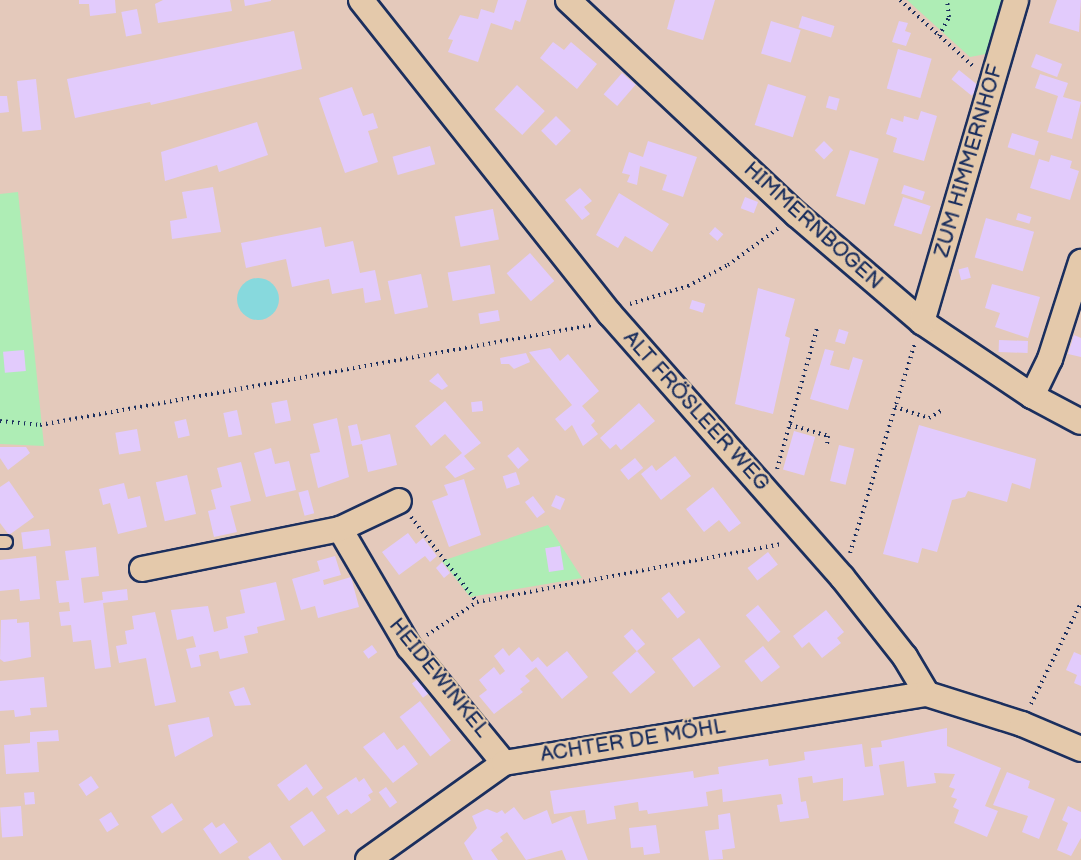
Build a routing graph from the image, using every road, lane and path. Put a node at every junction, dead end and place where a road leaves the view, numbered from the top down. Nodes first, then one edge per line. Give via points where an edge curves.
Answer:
1 (361, 0) edge
2 (568, 0) edge
3 (900, 0) edge
4 (947, 0) edge
5 (1016, 0) edge
6 (939, 36) junction
7 (992, 83) junction
8 (797, 215) junction
9 (1081, 262) edge
10 (610, 314) junction
11 (922, 322) junction
12 (817, 329) dead end
13 (1032, 396) junction
14 (895, 407) junction
15 (944, 409) dead end
16 (0, 421) edge
17 (1081, 422) edge
18 (790, 425) junction
19 (827, 444) dead end
20 (761, 484) junction
21 (399, 501) joint
22 (340, 529) junction
23 (809, 539) junction
24 (142, 569) dead end
25 (842, 577) junction
26 (477, 602) junction
27 (1081, 603) edge
28 (409, 647) junction
29 (927, 694) junction
30 (1022, 724) junction
31 (1081, 749) edge
32 (504, 763) junction
33 (368, 860) edge

1 - 10 street, ALT FRÖSLEER WEG
2 - 8 street, HIMMERNBOGEN
3 - 6 path
4 - 6 path via 949,17
5 - 7 street, ZUM HIMMERNHOF
6 - 7 path
7 - 11 street, ZUM HIMMERNHOF
8 - 10 path via 728,266 688,286
8 - 11 street, HIMMERNBOGEN
9 - 13 street via 1050,359
10 - 16 path via 597,324 40,425
10 - 20 street, ALT FRÖSLEER WEG
11 - 13 street, HIMMERNBOGEN
11 - 14 path
12 - 18 path
13 - 17 street, HIMMERNBOGEN
14 - 15 path via 929,418
14 - 25 path
18 - 19 path via 828,436
18 - 20 path via 777,468
20 - 23 street, ALT FRÖSLEER WEG
21 - 22 street
21 - 26 path
22 - 24 street
22 - 28 street, HEIDEWINKEL
23 - 25 street, ALT FRÖSLEER WEG
23 - 26 path
25 - 29 street, ALT FRÖSLEER WEG via 905,657
26 - 28 path
27 - 30 path
28 - 32 street, HEIDEWINKEL
29 - 30 street
29 - 32 street, ACHTER DE MÖHL
30 - 31 street
32 - 33 street, ACHTER DE MÖHL

